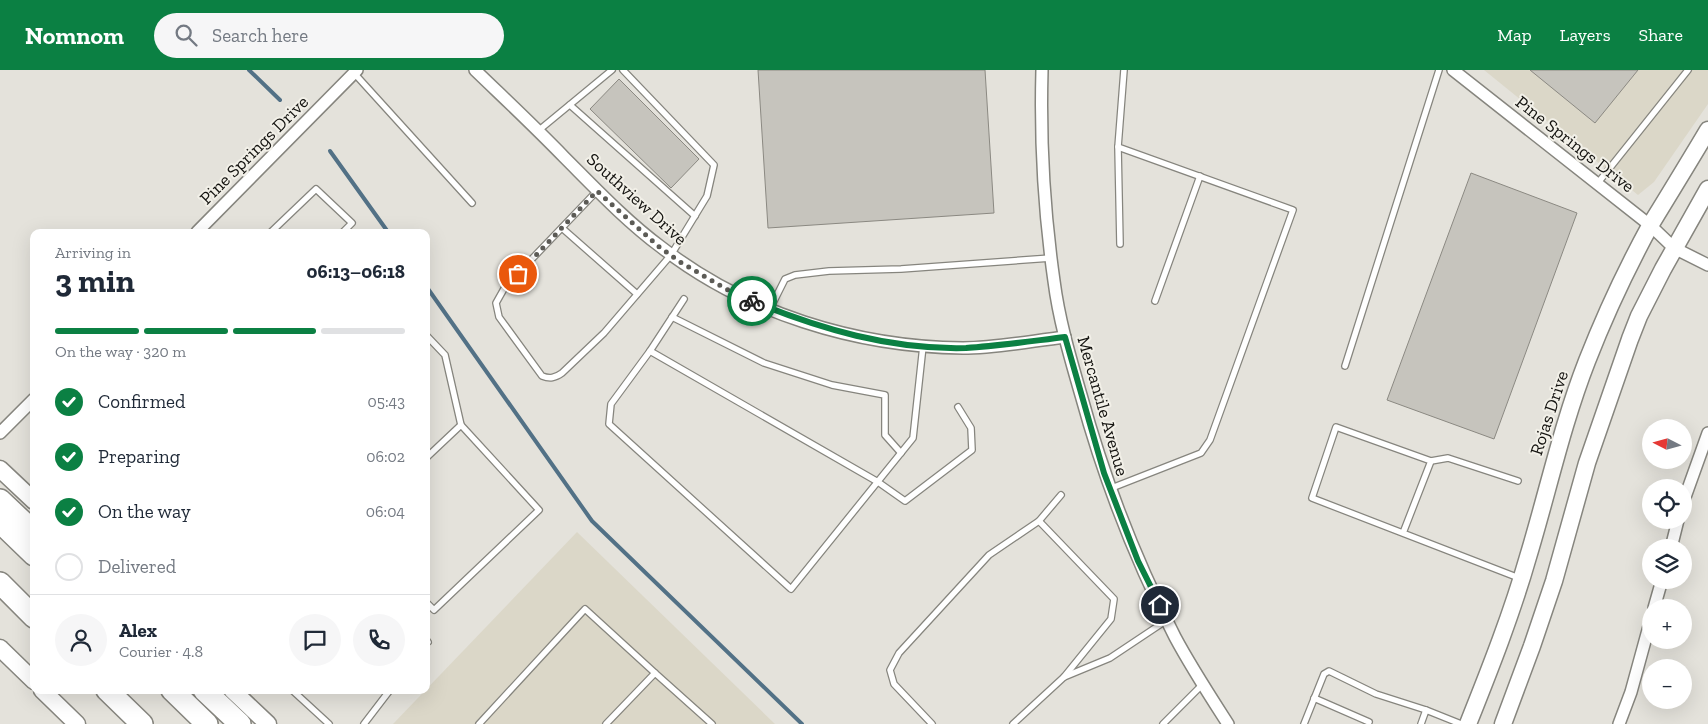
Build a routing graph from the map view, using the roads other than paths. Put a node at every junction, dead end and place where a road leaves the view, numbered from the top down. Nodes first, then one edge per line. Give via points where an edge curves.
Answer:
1 (475, 70) edge
2 (612, 70) edge
3 (623, 70) edge
4 (1042, 70) edge
5 (1124, 70) edge
6 (1439, 70) edge
7 (1453, 70) edge
8 (1688, 70) edge
9 (356, 72) edge
10 (570, 105) junction
11 (1708, 130) edge
12 (538, 131) junction
13 (1118, 146) junction
14 (1200, 176) junction
15 (1597, 184) junction
16 (1708, 189) edge
17 (597, 191) junction
18 (472, 203) dead end
19 (695, 216) junction
20 (1651, 226) junction
21 (562, 228) junction
22 (200, 229) edge
23 (274, 229) edge
24 (346, 229) edge
25 (1120, 244) dead end
26 (1674, 248) junction
27 (671, 255) junction
28 (1051, 258) junction
29 (1708, 265) edge
30 (637, 294) junction
31 (684, 299) dead end
32 (1155, 301) dead end
33 (770, 309) junction
34 (672, 317) junction
35 (1065, 337) junction
36 (430, 339) edge
37 (923, 346) junction
38 (650, 351) junction
39 (1345, 366) dead end
40 (30, 403) edge
41 (958, 407) dead end
42 (461, 425) junction
43 (0, 433) edge
44 (1708, 433) edge
45 (901, 453) junction
46 (430, 454) edge
47 (1431, 461) junction
48 (0, 469) edge
49 (1692, 479) edge
50 (1518, 481) dead end
51 (878, 482) junction
52 (1109, 489) junction
53 (1061, 495) dead end
54 (30, 497) edge
55 (0, 500) edge
56 (1039, 521) junction
57 (0, 522) edge
58 (30, 528) edge
59 (1402, 533) junction
60 (30, 551) edge
61 (1521, 579) junction
62 (0, 583) edge
63 (430, 606) edge
64 (30, 613) edge
65 (1167, 620) junction
66 (0, 648) edge
67 (1643, 649) edge
68 (655, 673) junction
69 (1064, 677) junction
70 (30, 678) edge
71 (1203, 684) junction
72 (46, 694) edge
73 (111, 694) edge
74 (176, 694) edge
75 (208, 694) edge
76 (236, 694) edge
77 (296, 694) edge
78 (387, 694) edge
79 (1314, 698) junction
80 (1426, 710) junction
81 (137, 720) edge
82 (1368, 722) dead end
83 (77, 724) edge
84 (207, 724) edge
85 (240, 724) edge
86 (268, 724) edge
87 (329, 724) edge
88 (364, 724) edge
89 (480, 724) edge
90 (606, 724) edge
91 (712, 724) edge
92 (932, 724) edge
93 (1013, 724) edge
94 (1163, 724) edge
95 (1228, 724) edge
96 (1304, 724) edge
97 (1421, 724) edge
98 (1461, 724) edge
99 (1468, 724) edge
100 (1503, 724) edge
101 (1618, 724) edge

1 - 12 street, Southview Drive
2 - 10 lane
3 - 19 lane via 714,165 707,196
4 - 28 street, Mercantile Avenue via 1041,148
5 - 13 lane
6 - 39 lane
7 - 15 street, Pine Springs Drive
8 - 15 lane
9 - 18 lane
9 - 22 street, Pine Springs Drive
10 - 12 lane
10 - 19 lane
11 - 20 main road, Rojas Drive
12 - 17 street, Southview Drive
13 - 14 lane
13 - 25 lane
14 - 32 lane
14 - 52 lane via 1293,210 1210,440 1201,453
15 - 20 street, Pine Springs Drive
16 - 26 main road
17 - 21 lane
17 - 27 street, Southview Drive
19 - 27 lane
20 - 26 street, Pine Springs Drive
20 - 61 main road, Rojas Drive via 1587,362 1569,411
21 - 30 lane
21 - 30 lane via 505,287 496,309 542,376 557,377 575,362
23 - 24 lane via 316,189 352,223
26 - 29 street, Pine Springs Drive
26 - 100 main road via 1639,316 1624,357 1587,463 1551,590
27 - 30 lane
27 - 33 street, Southview Drive via 728,290
28 - 33 lane via 795,275 785,280
28 - 35 street, Mercantile Avenue
31 - 34 lane
33 - 37 street, Southview Drive via 852,335
34 - 38 lane
34 - 45 lane via 764,363 832,385 885,395 885,435
35 - 37 street, Southview Drive via 964,348
35 - 52 street, Mercantile Avenue
36 - 42 lane via 445,355
37 - 45 lane via 913,438
38 - 51 lane
38 - 51 lane via 611,404 609,424 791,590
40 - 43 street
41 - 51 lane via 971,428 972,450 905,501
42 - 46 lane
42 - 63 lane via 539,510 434,610
44 - 49 street
45 - 51 lane
47 - 50 lane via 1448,458
47 - 59 lane
47 - 59 lane via 1336,427 1312,498
48 - 54 main road
52 - 65 street, Mercantile Avenue via 1138,561
53 - 56 lane
55 - 58 highway
56 - 69 lane via 1114,599 1111,619
56 - 92 lane via 989,555 899,653 890,670 894,684
57 - 60 highway
59 - 61 lane
61 - 99 main road, Rojas Drive
62 - 64 highway
65 - 69 lane via 1110,658
65 - 71 street, Mercantile Avenue
66 - 70 main road
67 - 101 street
68 - 89 lane via 585,610
68 - 90 lane
68 - 91 lane
69 - 93 lane
71 - 94 lane
71 - 95 street, Mercantile Avenue
72 - 83 main road
73 - 81 highway
74 - 84 highway
75 - 85 highway
76 - 86 main road
77 - 87 lane
78 - 88 lane
79 - 80 lane via 1324,674 1329,671 1376,694
79 - 82 lane
79 - 96 lane
80 - 97 lane
80 - 98 lane

